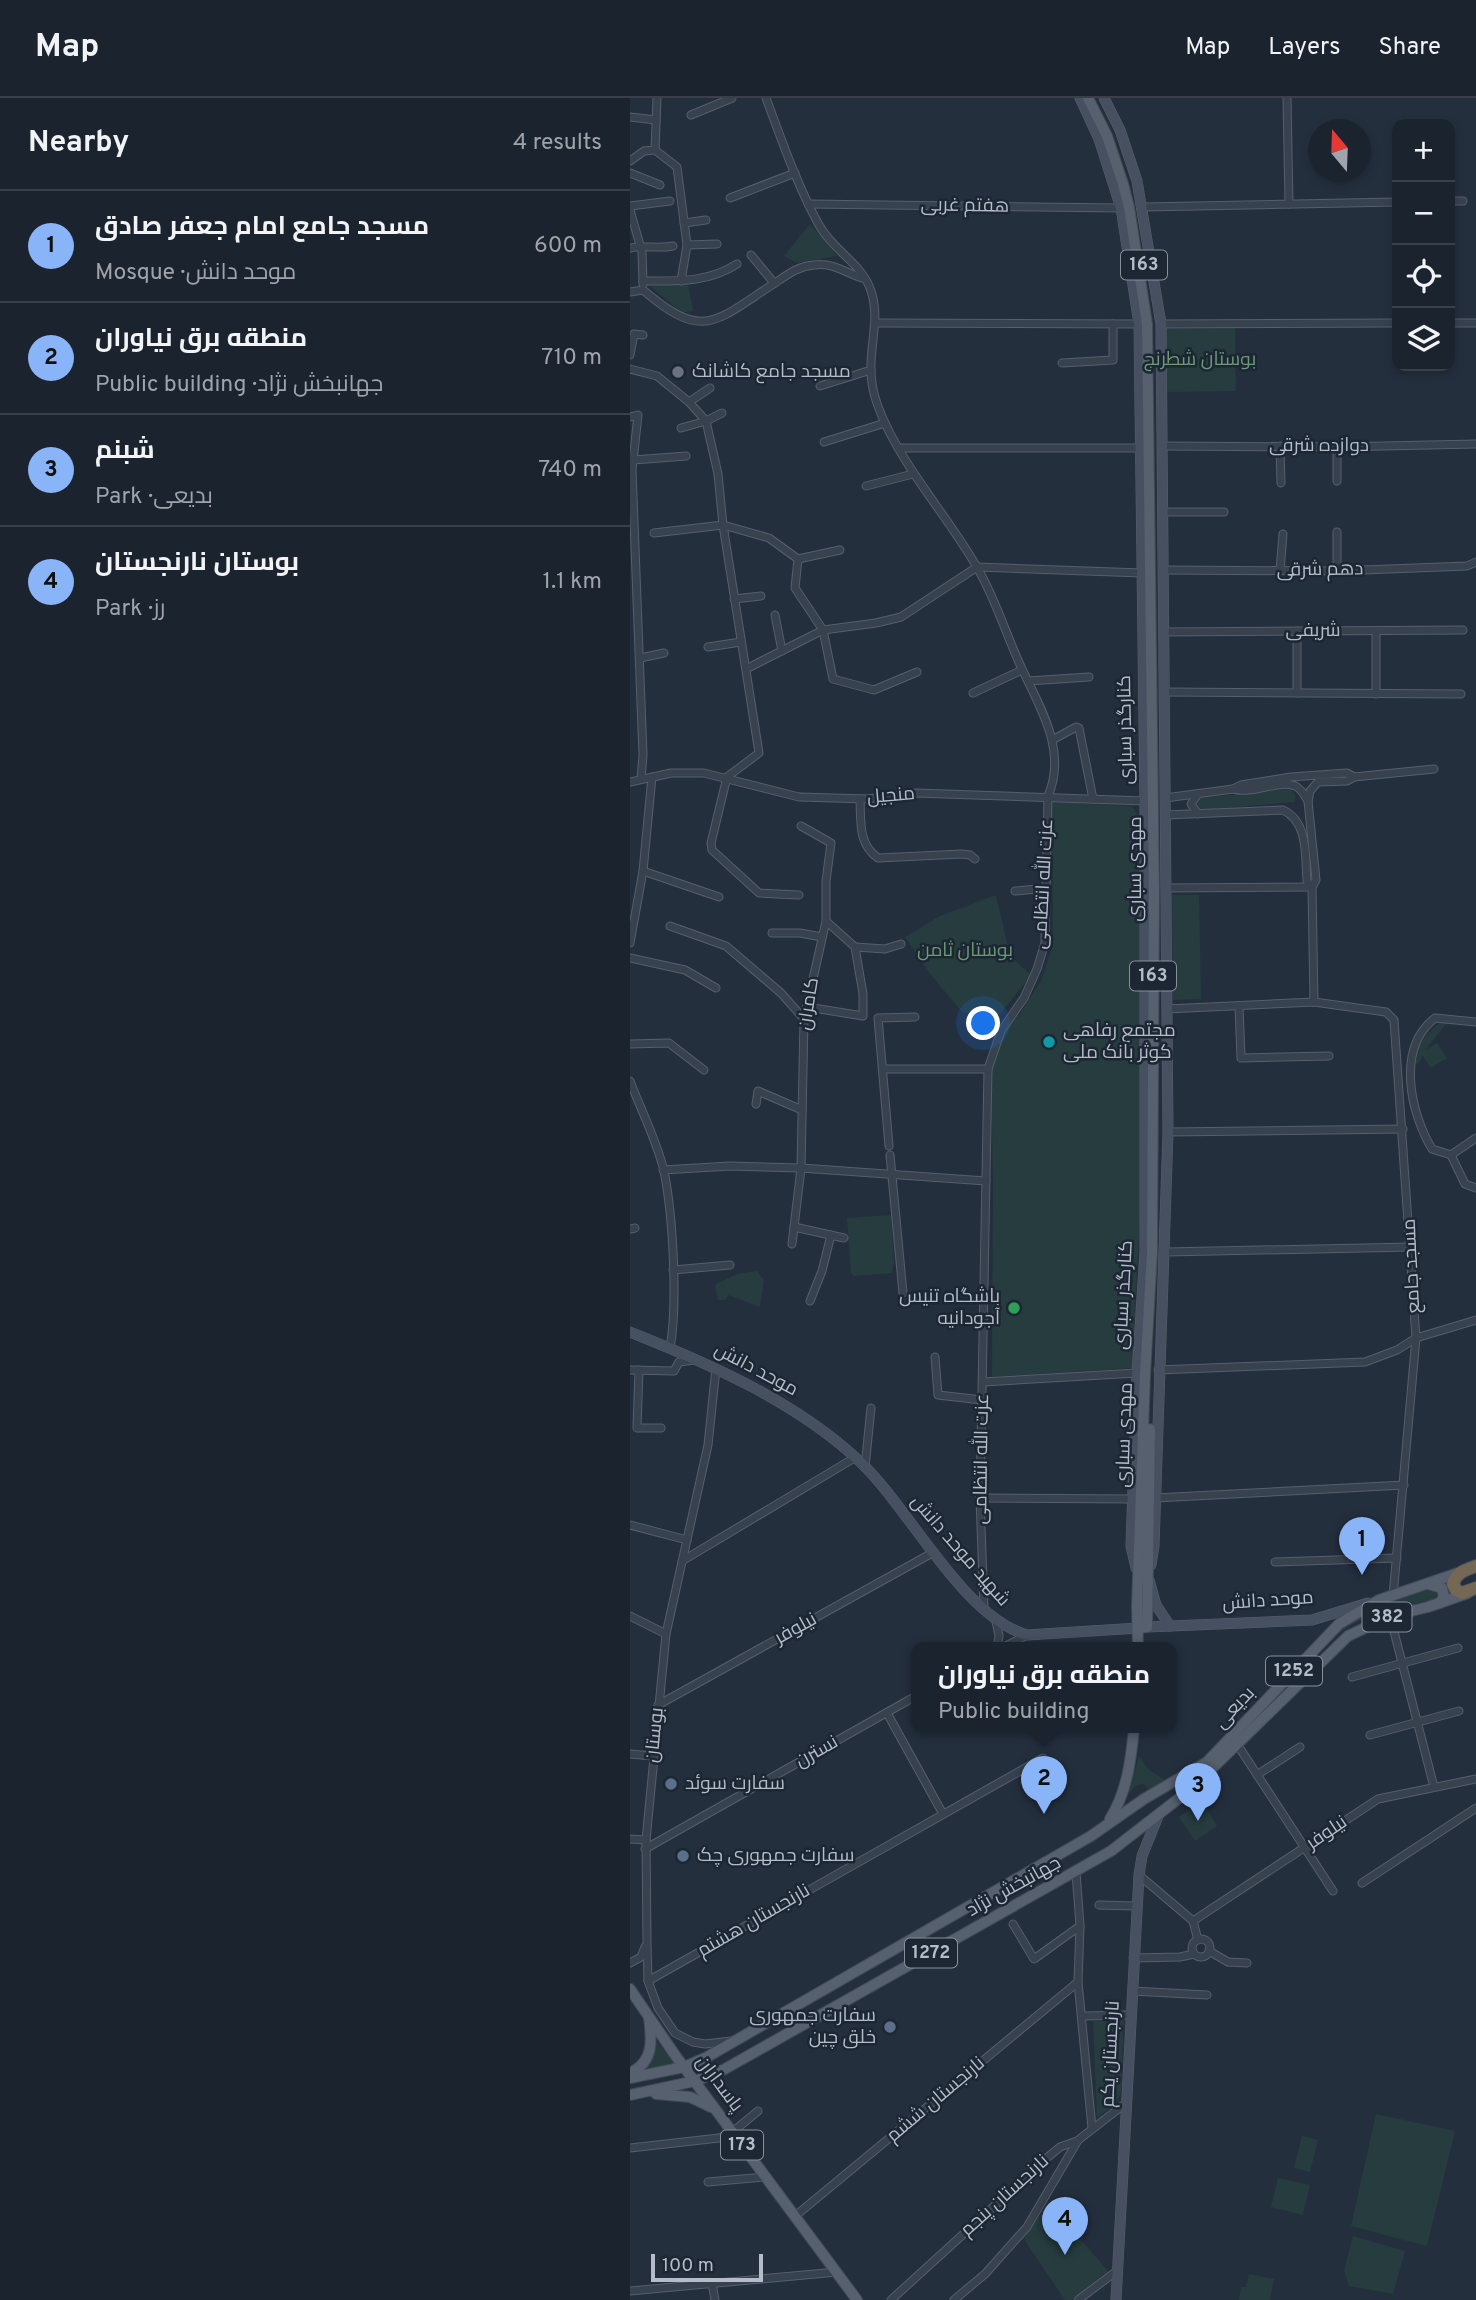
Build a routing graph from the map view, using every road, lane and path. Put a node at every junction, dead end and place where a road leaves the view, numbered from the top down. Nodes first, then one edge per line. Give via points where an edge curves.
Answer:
1 (657, 98) edge
2 (732, 98) edge
3 (766, 98) edge
4 (1080, 98) edge
5 (1088, 98) edge
6 (1096, 98) edge
7 (1104, 98) edge
8 (1287, 98) edge
9 (691, 115) dead end
10 (630, 117) edge
11 (656, 120) junction
12 (655, 147) junction
13 (630, 161) edge
14 (630, 173) edge
15 (795, 173) junction
16 (660, 185) dead end
17 (730, 198) dead end
18 (670, 201) dead end
19 (1455, 201) edge
20 (1463, 201) dead end
21 (1392, 202) edge
22 (808, 204) junction
23 (1289, 204) junction
24 (1132, 207) junction
25 (630, 208) edge
26 (705, 220) dead end
27 (684, 223) junction
28 (717, 244) dead end
29 (687, 245) junction
30 (640, 246) junction
31 (673, 246) dead end
32 (630, 247) edge
33 (751, 255) dead end
34 (737, 264) dead end
35 (866, 280) junction
36 (681, 281) junction
37 (774, 284) junction
38 (643, 285) junction
39 (630, 292) edge
40 (875, 323) junction
41 (1392, 323) edge
42 (1455, 323) edge
43 (1476, 323) edge
44 (1113, 324) junction
45 (1150, 324) junction
46 (643, 335) dead end
47 (630, 355) edge
48 (1062, 363) dead end
49 (630, 369) edge
50 (871, 370) junction
51 (820, 386) dead end
52 (710, 388) dead end
53 (689, 402) junction
54 (722, 413) dead end
55 (634, 416) edge
56 (706, 421) junction
57 (885, 424) junction
58 (681, 428) dead end
59 (824, 442) dead end
60 (1476, 443) edge
61 (1162, 446) junction
62 (1280, 446) junction
63 (1337, 447) junction
64 (898, 448) junction
65 (1141, 448) junction
66 (686, 456) dead end
67 (633, 460) junction
68 (913, 474) junction
69 (1337, 481) dead end
70 (1282, 483) dead end
71 (866, 486) dead end
72 (1162, 512) junction
73 (1224, 512) dead end
74 (723, 526) junction
75 (1337, 532) dead end
76 (654, 533) dead end
77 (1283, 534) dead end
78 (841, 550) dead end
79 (798, 559) junction
80 (1476, 562) edge
81 (977, 567) junction
82 (1163, 570) junction
83 (1280, 571) junction
84 (1337, 571) junction
85 (1142, 573) junction
86 (633, 589) edge
87 (761, 596) dead end
88 (734, 599) junction
89 (775, 614) dead end
90 (823, 630) junction
91 (1463, 630) dead end
92 (1297, 631) junction
93 (1376, 631) junction
94 (1164, 632) junction
95 (741, 642) junction
96 (708, 647) dead end
97 (782, 651) junction
98 (664, 653) dead end
99 (640, 658) junction
100 (746, 669) junction
101 (1022, 670) junction
102 (917, 672) dead end
103 (1089, 677) dead end
104 (1028, 681) junction
105 (1164, 692) junction
106 (973, 693) dead end
107 (1297, 693) junction
108 (1376, 694) junction
109 (1461, 694) dead end
110 (1054, 739) junction
111 (1434, 769) dead end
112 (652, 777) junction
113 (727, 777) junction
114 (1354, 777) junction
115 (641, 779) junction
116 (630, 782) edge
117 (1233, 789) junction
118 (1198, 793) junction
119 (1048, 796) junction
120 (860, 799) junction
121 (1093, 799) junction
122 (1155, 799) junction
123 (1308, 801) junction
124 (1198, 814) junction
125 (1159, 816) junction
126 (802, 826) dead end
127 (975, 859) dead end
128 (643, 871) junction
129 (1312, 887) junction
130 (1046, 888) junction
131 (1166, 888) junction
132 (1015, 891) dead end
133 (799, 895) dead end
134 (719, 897) dead end
135 (826, 920) junction
136 (670, 926) dead end
137 (772, 933) dead end
138 (822, 937) junction
139 (630, 943) edge
140 (901, 944) dead end
141 (855, 947) junction
142 (630, 958) edge
143 (716, 988) dead end
144 (1314, 1002) junction
145 (1239, 1006) junction
146 (807, 1007) junction
147 (1167, 1009) junction
148 (915, 1017) dead end
149 (804, 1019) junction
150 (1476, 1022) edge
151 (630, 1044) edge
152 (1329, 1056) dead end
153 (883, 1069) junction
154 (988, 1069) junction
155 (704, 1070) dead end
156 (630, 1080) edge
157 (756, 1104) dead end
158 (802, 1110) junction
159 (1403, 1129) junction
160 (1168, 1132) junction
161 (1476, 1139) edge
162 (889, 1146) dead end
163 (890, 1155) dead end
164 (1451, 1155) junction
165 (801, 1168) junction
166 (663, 1170) junction
167 (891, 1173) junction
168 (986, 1181) junction
169 (1476, 1188) edge
170 (794, 1227) junction
171 (831, 1235) junction
172 (844, 1238) dead end
173 (792, 1244) dead end
174 (1411, 1247) junction
175 (1166, 1252) junction
176 (730, 1265) dead end
177 (673, 1270) junction
178 (904, 1293) dead end
179 (810, 1300) dead end
180 (1476, 1321) edge
181 (630, 1332) edge
182 (1416, 1338) junction
183 (670, 1348) junction
184 (935, 1357) dead end
185 (696, 1360) junction
186 (716, 1368) junction
187 (630, 1370) edge
188 (639, 1370) junction
189 (1158, 1370) junction
190 (1137, 1373) junction
191 (983, 1382) junction
192 (982, 1400) junction
193 (871, 1408) dead end
194 (633, 1428) edge
195 (661, 1429) dead end
196 (856, 1457) junction
197 (865, 1466) junction
198 (1404, 1485) junction
199 (1155, 1498) junction
200 (980, 1499) junction
201 (1133, 1499) junction
202 (630, 1525) edge
203 (687, 1540) junction
204 (934, 1552) junction
205 (1397, 1559) junction
206 (682, 1561) junction
207 (1275, 1562) dead end
208 (1476, 1566) edge
209 (1461, 1572) junction
210 (1144, 1579) junction
211 (1428, 1584) junction
212 (1472, 1590) edge
213 (1393, 1596) junction
214 (1379, 1600) junction
215 (1440, 1603) junction
216 (984, 1609) junction
217 (630, 1616) edge
218 (1390, 1616) junction
219 (996, 1621) junction
220 (1170, 1626) junction
221 (1143, 1627) junction
222 (666, 1634) junction
223 (1027, 1635) junction
224 (998, 1642) edge
225 (1014, 1642) edge
226 (1139, 1642) edge
227 (1340, 1643) joint
228 (1458, 1648) dead end
229 (1402, 1664) junction
230 (1352, 1677) dead end
231 (911, 1699) edge
232 (658, 1705) junction
233 (1459, 1711) dead end
234 (887, 1713) junction
235 (1417, 1722) junction
236 (1133, 1733) edge
237 (1370, 1735) dead end
238 (1237, 1744) junction
239 (1300, 1747) dead end
240 (630, 1754) edge
241 (652, 1756) junction
242 (1042, 1758) dead end
243 (1257, 1775) junction
244 (1476, 1779) edge
245 (1434, 1787) junction
246 (1476, 1808) edge
247 (943, 1814) junction
248 (1159, 1814) junction
249 (1105, 1826) junction
250 (630, 1839) edge
251 (646, 1840) junction
252 (1305, 1848) junction
253 (645, 1849) junction
254 (1076, 1872) junction
255 (1139, 1875) junction
256 (1362, 1883) dead end
257 (1333, 1891) dead end
258 (1099, 1905) dead end
259 (1136, 1906) junction
260 (1193, 1921) junction
261 (1013, 1924) dead end
262 (1080, 1926) junction
263 (1198, 1940) junction
264 (647, 1942) junction
265 (1209, 1951) junction
266 (891, 1952) junction
267 (1194, 1954) junction
268 (1133, 1958) junction
269 (1247, 1962) dead end
270 (630, 1963) edge
271 (900, 1970) junction
272 (648, 1981) junction
273 (1078, 1982) junction
274 (630, 1989) edge
275 (1132, 1991) junction
276 (1207, 1995) dead end
277 (649, 2015) junction
278 (1130, 2015) junction
279 (1083, 2016) junction
280 (739, 2040) junction
281 (684, 2067) junction
282 (630, 2073) edge
283 (630, 2078) edge
284 (695, 2081) junction
285 (643, 2093) junction
286 (630, 2095) edge
287 (1126, 2103) junction
288 (716, 2110) junction
289 (758, 2111) dead end
290 (1092, 2128) junction
291 (732, 2131) junction
292 (1077, 2141) junction
293 (630, 2148) edge
294 (765, 2177) junction
295 (708, 2182) dead end
296 (794, 2217) junction
297 (1118, 2270) junction
298 (837, 2272) junction
299 (712, 2283) junction
300 (630, 2291) edge
301 (715, 2300) edge
302 (858, 2300) edge
303 (891, 2300) edge
304 (954, 2300) edge
305 (1078, 2300) edge
306 (1116, 2300) edge

1 - 11 street
2 - 9 street
3 - 15 street
4 - 24 main road
5 - 24 main road, مهدی سباری / 163
6 - 24 main road, 163 via 1113,133
7 - 24 main road via 1129,154
8 - 23 street
10 - 11 street
11 - 12 street
12 - 13 street
12 - 27 street via 677,167
14 - 16 street
15 - 17 street
15 - 22 street
18 - 25 street
19 - 20 street
21 - 23 street, هفتم غربی
22 - 24 street, هفتم غربی
22 - 35 street via 832,245
23 - 24 street, هفتم غربی
24 - 45 main road, مهدی سباری / 163
25 - 30 street
26 - 27 street
27 - 29 street
28 - 29 street
29 - 36 street
30 - 31 street
30 - 32 street
30 - 38 street
33 - 37 street
34 - 36 street via 720,274
35 - 37 street via 836,266 813,265
35 - 40 street, عزت الله انتظامی
36 - 38 street
37 - 38 street via 723,316 698,323 664,308
38 - 39 street
40 - 44 street
40 - 50 street, عزت الله انتظامی
41 - 45 street
42 - 43 street
44 - 45 street
44 - 48 street via 1113,360
45 - 61 main road, کنارگذر سباری
45 - 65 main road, کنارگذر سباری
45 - 122 main road, مهدی سباری / 163
46 - 47 street via 634,334
49 - 53 street via 657,376
50 - 51 street
50 - 57 street, عزت الله انتظامی via 875,401
52 - 53 street
53 - 56 street
54 - 56 street
55 - 67 street
56 - 58 street
56 - 74 street
57 - 59 street
57 - 64 street, عزت الله انتظامی
60 - 63 street, دوازده شرقی
61 - 62 street, دوازده شرقی
61 - 72 main road, کنارگذر سباری
62 - 63 street, دوازده شرقی
62 - 70 street
63 - 69 street
64 - 65 street
64 - 68 street, عزت الله انتظامی
65 - 85 main road, کنارگذر سباری
66 - 67 street
67 - 86 street
68 - 71 street
68 - 81 street, عزت الله انتظامی
72 - 73 street
72 - 82 main road, کنارگذر سباری
74 - 76 street
74 - 79 street via 769,538
74 - 88 street
75 - 84 street
77 - 83 street
78 - 79 street
79 - 90 street via 795,588
80 - 84 street, دهم شرقی
81 - 85 street
81 - 90 street via 901,617
81 - 101 street, عزت الله انتظامی
82 - 83 street, دهم شرقی
82 - 94 main road, کنارگذر سباری
83 - 84 street, دهم شرقی
85 - 122 main road, کنارگذر سباری
86 - 99 street
87 - 88 street
88 - 95 street
89 - 97 street
90 - 97 street
90 - 102 street via 833,679 874,690
91 - 93 street, شریفی
92 - 93 street, شریفی
92 - 94 street, شریفی
92 - 107 street
93 - 108 street
94 - 105 main road, کنارگذر سباری
95 - 96 street
95 - 100 street
97 - 100 street
98 - 99 street
99 - 115 street
100 - 113 street via 760,753
101 - 104 street, عزت الله انتظامی
101 - 106 street
103 - 104 street
104 - 110 street, عزت الله انتظامی
105 - 107 street
105 - 122 main road, کنارگذر سباری
107 - 108 street
108 - 109 street
110 - 119 street, عزت الله انتظامی via 1054,780
110 - 121 street via 1079,728
111 - 114 street
112 - 113 street, منجیل via 684,772
112 - 115 street, منجیل
112 - 128 street
113 - 120 street, منجیل via 799,797
113 - 133 street via 712,849 759,893
114 - 117 street via 1320,774
114 - 123 street via 1318,782
115 - 116 street, منجیل
117 - 118 street, منجیل
117 - 123 street via 1242,792 1289,785
118 - 122 street, منجیل
118 - 124 street via 1191,804
119 - 120 street, منجیل via 916,793
119 - 121 street, منجیل
119 - 130 street, عزت الله انتظامی
120 - 127 street via 862,838 878,858 961,854
121 - 122 street, منجیل
122 - 125 main road, مهدی سباری / 163
122 - 190 main road, کنارگذر سباری
123 - 129 street via 1316,880
124 - 125 street
124 - 129 street via 1290,813 1302,830 1307,881
125 - 131 main road, کنارگذر سباری
125 - 210 main road, مهدی سباری / 163
126 - 135 street, کامران via 831,843
128 - 134 street
128 - 139 street
129 - 131 street
129 - 144 street
130 - 132 street
130 - 154 street, عزت الله انتظامی via 1045,943 1037,969 1001,1031
131 - 147 main road, کنارگذر سباری
135 - 138 street, کامران
135 - 141 street
136 - 149 street via 726,946
137 - 138 street
138 - 146 street, کامران
140 - 141 street via 885,949
141 - 146 street via 863,1016
142 - 143 street via 685,970
144 - 145 street
144 - 159 street, مسجد جامع via 1391,1015
145 - 147 street
145 - 152 street via 1241,1058
146 - 149 street, کامران
147 - 160 main road, کنارگذر سباری
148 - 153 street via 878,1018
149 - 158 street, کامران
150 - 164 street via 1435,1018 1418,1037 1410,1059 1418,1117 1430,1146
151 - 155 street via 669,1043
153 - 154 street
153 - 162 street
154 - 168 street, عزت الله انتظامی
156 - 166 street
157 - 158 street via 758,1091
158 - 165 street, کامران
159 - 160 street
159 - 174 street, مسجد جامع
160 - 175 main road, کنارگذر سباری
161 - 164 street
163 - 167 street
164 - 169 street via 1465,1184
165 - 166 street
165 - 167 street
165 - 170 street, کامران
166 - 177 street
167 - 168 street
167 - 178 street
168 - 191 street, عزت الله انتظامی
170 - 171 street
170 - 173 street, کامران
171 - 172 street
171 - 179 street
174 - 175 street
174 - 182 street, مسجد جامع
175 - 189 main road, کنارگذر سباری
176 - 177 street
177 - 183 street
180 - 182 street
181 - 183 main road, موحد دانش / 382
182 - 189 street via 1365,1362
182 - 198 street, مسجد جامع
183 - 185 main road, موحد دانش / 382
184 - 192 street via 938,1395
185 - 186 main road, موحد دانش / 382
185 - 188 street via 679,1362 674,1371
186 - 196 main road, موحد دانش / 382 via 797,1413
186 - 203 street, بوستان via 708,1445
187 - 188 street
188 - 194 street
189 - 199 main road, کنارگذر سباری
190 - 191 street
190 - 201 main road, کنارگذر سباری
191 - 192 street, عزت الله انتظامی
192 - 200 street, عزت الله انتظامی
193 - 197 street
194 - 195 street
196 - 197 main road, شهید موحد دانش / 382
196 - 206 street
197 - 204 main road, شهید موحد دانش / 382
198 - 199 street
198 - 205 street, مسجد جامع
199 - 210 main road, کنارگذر سباری via 1154,1546
200 - 201 street
200 - 216 street, عزت الله انتظامی
201 - 210 main road, کنارگذر سباری via 1131,1546
202 - 203 street
203 - 206 street, بوستان
204 - 216 main road, شهید موحد دانش / 382
204 - 232 street, نیلوفر
205 - 207 street
205 - 213 street, مسجد جامع
206 - 222 street, بوستان
208 - 209 highway, موحد دانش / 382
209 - 211 main road, موحد دانش / 382
209 - 212 highway via 1454,1587 1459,1592
210 - 220 main road
210 - 221 main road, مهدی سباری / 163
211 - 213 main road, موحد دانش / 382
211 - 215 main road via 1442,1588
212 - 215 main road, 382
213 - 214 main road, موحد دانش / 382
214 - 220 main road, موحد دانش / 382 via 1312,1620
214 - 249 main road, بدیعی / 1252 via 1332,1630 1208,1762
215 - 218 main road, 382
216 - 219 main road, شهید موحد دانش / 382
217 - 222 street
218 - 227 main road, 382
218 - 229 street
219 - 223 main road, شهید موحد دانش / 382
219 - 224 street
220 - 221 main road, موحد دانش / 382
221 - 223 main road, شهید موحد دانش / 382
221 - 226 main road, مهدی سباری / 163
222 - 232 street, بوستان
223 - 225 street
227 - 238 main road, بدیعی / 1252
228 - 229 street
229 - 230 street
229 - 235 street
231 - 234 street, نسترن
232 - 241 street, بوستان
233 - 235 street
234 - 247 street
234 - 253 street, نسترن
235 - 237 street
235 - 245 street
236 - 249 main road via 1123,1793
238 - 243 street
238 - 248 main road, بدیعی / 1252
239 - 243 street
240 - 241 street
241 - 251 street, بوستان
242 - 247 street, نارنجستان هشتم
243 - 252 street
244 - 245 street, نیلوفر
245 - 252 street, نیلوفر via 1378,1799
246 - 256 street
247 - 272 street, نارنجستان هشتم
248 - 254 main road, جهانبخش نژاد / 1272
248 - 255 main road, نارنجستان یکم
249 - 266 main road, جهانبخش نژاد / 1272
250 - 251 street
251 - 253 street, بوستان
252 - 257 street
252 - 260 street, نیلوفر
253 - 264 street, بوستان
254 - 262 street
254 - 271 main road, جهانبخش نژاد / 1272
255 - 259 main road, نارنجستان یکم
255 - 260 street
258 - 259 street
259 - 268 main road, نارنجستان یکم
260 - 263 street
261 - 262 street via 1034,1959
262 - 273 street
263 - 265 street via 1206,1941
263 - 267 street via 1192,1945
264 - 270 street via 641,1957
264 - 272 street, بوستان
265 - 267 street via 1201,1957
265 - 269 street via 1228,1962
266 - 271 main road via 892,1964
266 - 280 main road, جهانبخش نژاد / 1272
267 - 268 street
268 - 275 main road, نارنجستان یکم
271 - 284 main road, جهانبخش نژاد / 1272 via 723,2070
272 - 280 street, بوستان via 658,2008 681,2038 705,2044
273 - 279 street
273 - 296 street, نارنجستان ششم
274 - 277 main road, پاسداران / 173
275 - 276 street
275 - 278 main road, نارنجستان یکم
277 - 281 main road, پاسداران / 173
277 - 282 main road via 651,2048 640,2067
278 - 279 street
278 - 287 main road, نارنجستان یکم
279 - 290 street
280 - 281 main road, جهانبخش نژاد / 1272
281 - 283 main road, جهانبخش نژاد
281 - 284 main road, پاسداران / 173
284 - 285 main road, جهانبخش نژاد
284 - 288 main road, پاسداران / 173
285 - 286 main road
285 - 288 main road via 690,2097
287 - 290 street, نارنجستان پنجم
287 - 297 main road, نارنجستان یکم
288 - 291 main road, پاسداران / 173
289 - 291 street
290 - 292 street, نارنجستان پنجم
291 - 293 street via 719,2138
291 - 294 main road, پاسداران / 173
292 - 303 street, نارنجستان پنجم via 1048,2157
292 - 304 street via 1027,2227 985,2274
294 - 295 street
294 - 296 main road, پاسداران / 173
296 - 298 main road, پاسداران / 173
297 - 305 street
297 - 306 main road, نارنجستان یکم
298 - 299 street
298 - 302 main road, پاسداران / 173
299 - 300 street
299 - 301 street

